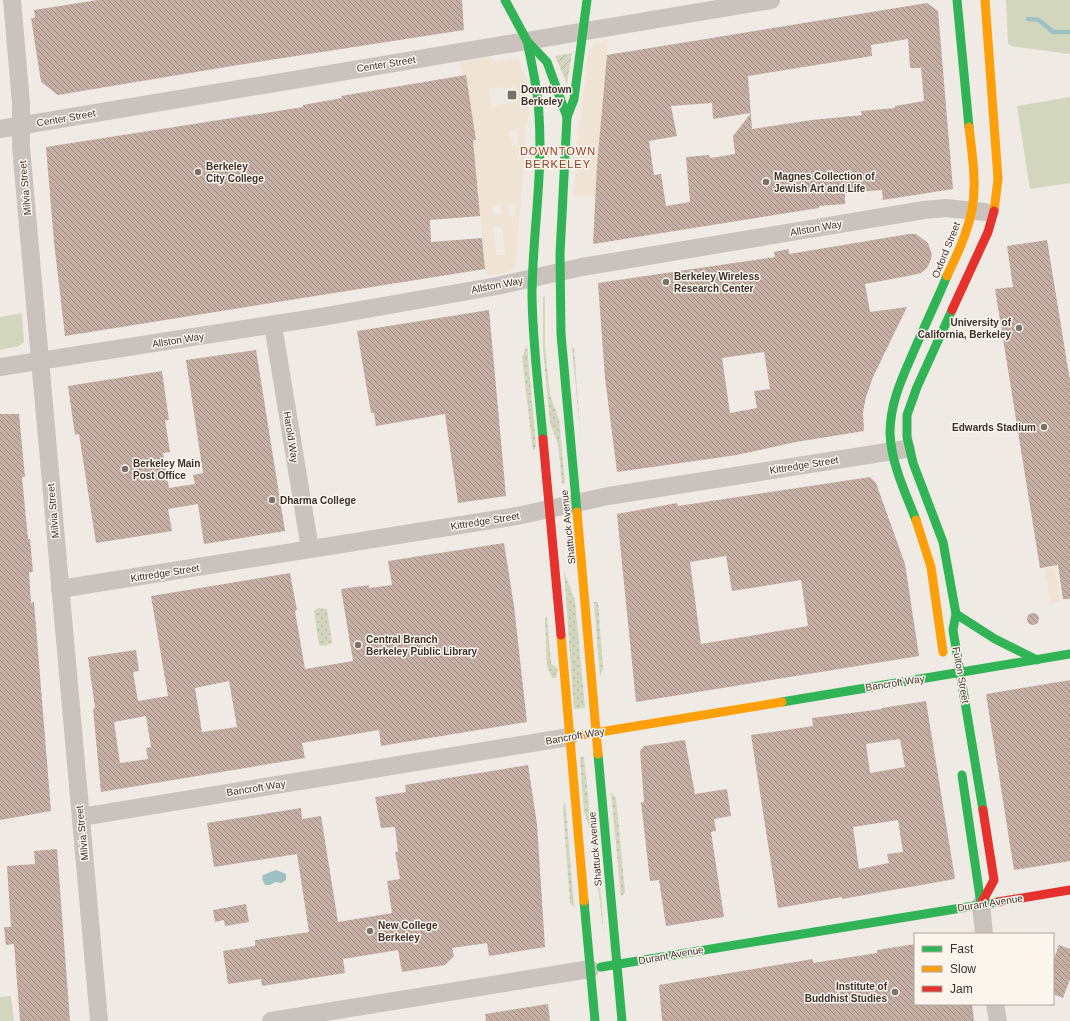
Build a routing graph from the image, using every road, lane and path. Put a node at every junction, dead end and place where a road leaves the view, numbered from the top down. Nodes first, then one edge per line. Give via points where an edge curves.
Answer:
1 (12, 0) edge
2 (505, 0) edge
3 (587, 0) edge
4 (771, 0) edge
5 (957, 0) edge
6 (985, 0) edge
7 (584, 31) junction
8 (527, 41) junction
9 (567, 117) junction
10 (21, 126) junction
11 (0, 129) edge
12 (972, 209) junction
13 (994, 213) junction
14 (561, 272) junction
15 (532, 278) junction
16 (273, 325) junction
17 (40, 361) junction
18 (0, 367) edge
19 (909, 448) junction
20 (891, 451) junction
21 (576, 503) junction
22 (549, 509) junction
23 (310, 549) junction
24 (60, 589) junction
25 (956, 614) junction
26 (1070, 654) edge
27 (1037, 660) junction
28 (961, 673) junction
29 (947, 675) junction
30 (949, 686) dead end
31 (596, 732) junction
32 (569, 737) junction
33 (961, 766) dead end
34 (81, 817) junction
35 (1070, 890) edge
36 (981, 904) junction
37 (984, 933) edge
38 (616, 964) junction
39 (590, 969) junction
40 (995, 1005) edge
41 (99, 1021) edge
42 (271, 1021) edge
43 (595, 1021) edge
44 (622, 1021) edge
45 (998, 1021) edge

1 - 10 street, Milvia Street
2 - 8 main road, Shattuck Avenue
3 - 7 main road
4 - 7 street, Center Street
5 - 12 main road, Oxford Street via 974,179
6 - 13 main road via 998,179
7 - 8 street, Center Street
7 - 9 main road via 574,99
8 - 9 main road, Shattuck Avenue via 547,62
8 - 10 street, Center Street
8 - 15 main road, Shattuck Avenue via 537,83 539,111
9 - 14 main road, Shattuck Avenue
10 - 11 street, Center Street
10 - 17 street, Milvia Street
12 - 13 street, Allston Way
12 - 14 street, Allston Way via 924,210
12 - 20 main road, Oxford Street via 965,236 891,406
13 - 19 main road via 988,232 911,400 906,426
14 - 15 street, Allston Way
14 - 21 main road, Shattuck Avenue via 562,334
15 - 16 street, Allston Way
15 - 22 main road, Shattuck Avenue via 532,325
16 - 17 street, Allston Way
16 - 23 street, Harold Way
17 - 18 street, Allston Way
17 - 24 street, Milvia Street
19 - 20 street, Kittredge Street
19 - 25 main road, Fulton Street via 944,542
20 - 21 street, Kittredge Street
20 - 29 main road, Fulton Street via 928,556
21 - 22 street, Kittredge Street
21 - 31 main road, Shattuck Avenue
22 - 23 street, Kittredge Street
22 - 32 main road, Shattuck Avenue
23 - 24 street, Kittredge Street
24 - 34 street, Milvia Street
25 - 27 main road via 1010,649
25 - 28 main road, Fulton Street via 953,630
26 - 27 main road, Bancroft Way
27 - 28 main road, Bancroft Way
28 - 29 main road, Bancroft Way
28 - 36 main road, Fulton Street via 994,880
29 - 30 main road, Fulton Street
29 - 31 main road, Bancroft Way
31 - 32 main road, Bancroft Way
31 - 38 main road, Shattuck Avenue
32 - 34 street, Bancroft Way
32 - 39 main road, Shattuck Avenue
33 - 36 main road
34 - 41 street, Milvia Street
35 - 36 main road, Durant Avenue
36 - 37 street
36 - 38 main road, Durant Avenue
38 - 39 main road, Durant Avenue
38 - 44 main road, Shattuck Avenue
39 - 42 street, Durant Avenue
39 - 43 main road, Shattuck Avenue
40 - 45 street

